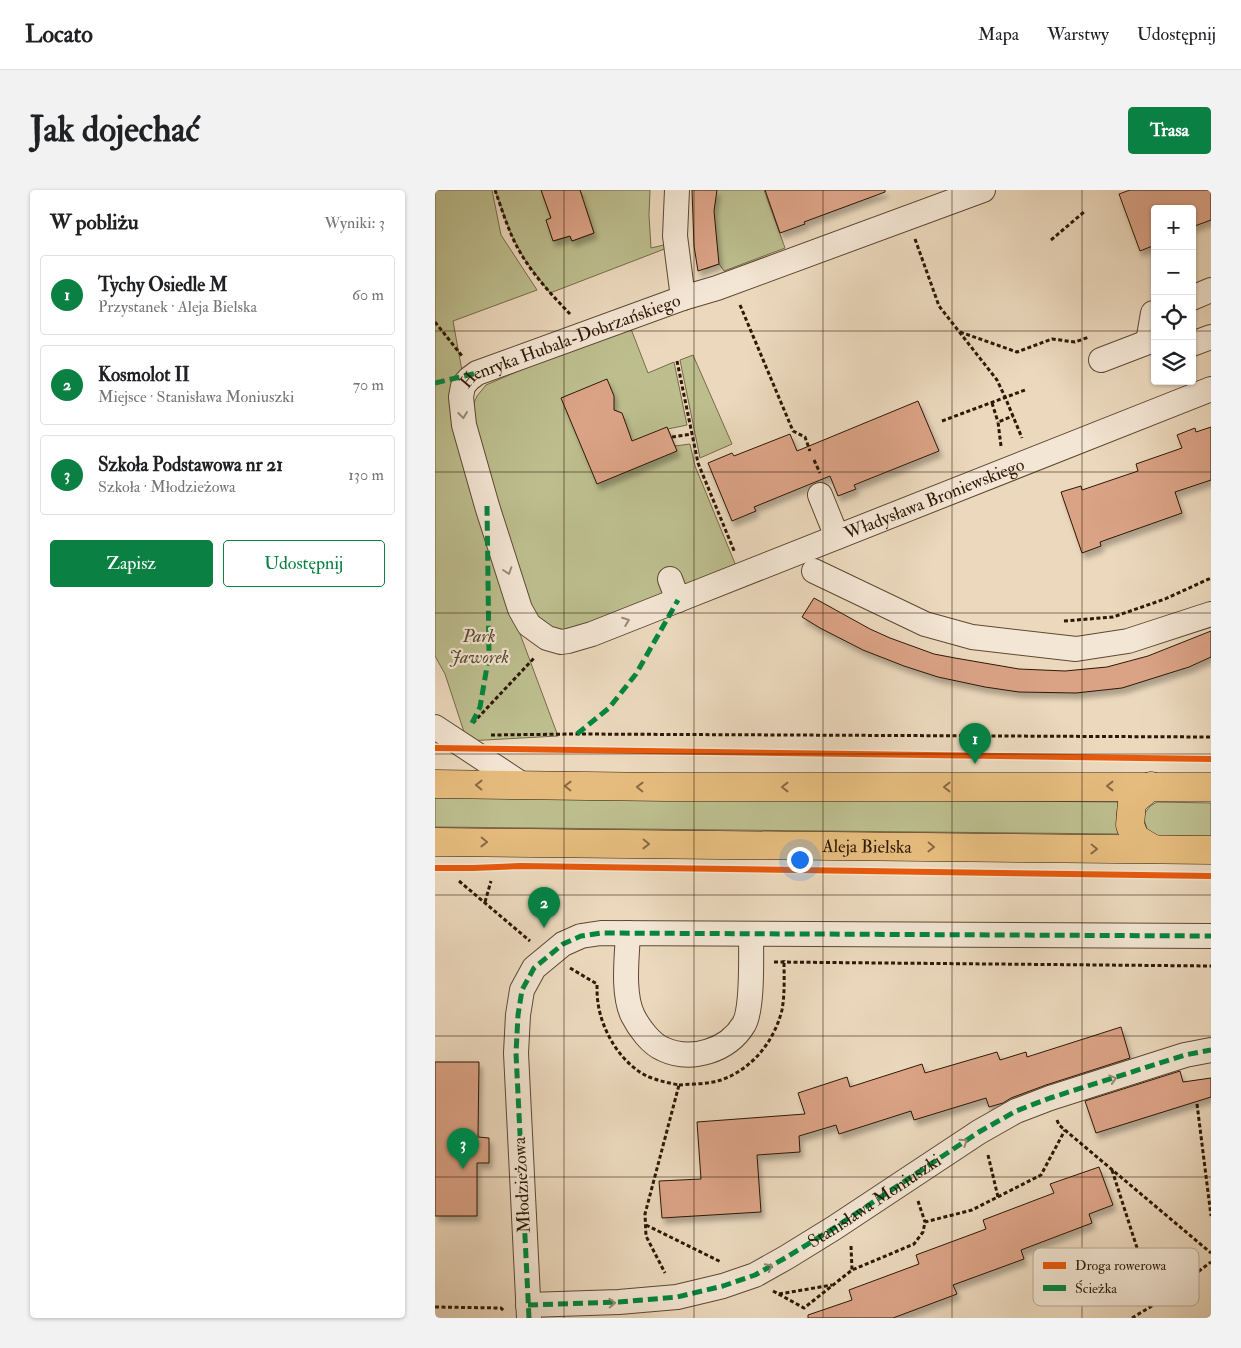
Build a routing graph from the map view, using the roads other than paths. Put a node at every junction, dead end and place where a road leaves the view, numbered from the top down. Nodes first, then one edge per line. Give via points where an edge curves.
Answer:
1 (677, 190) edge
2 (983, 190) edge
3 (1211, 290) edge
4 (1196, 296) edge
5 (683, 298) junction
6 (1211, 337) edge
7 (1196, 343) edge
8 (1151, 344) edge
9 (1101, 360) dead end
10 (1211, 389) edge
11 (820, 495) dead end
12 (837, 537) junction
13 (814, 571) dead end
14 (674, 590) joint
15 (1211, 614) edge
16 (451, 732) edge
17 (435, 784) edge
18 (523, 785) junction
19 (1151, 786) junction
20 (1211, 786) edge
21 (435, 842) edge
22 (1153, 849) junction
23 (1211, 850) edge
24 (628, 933) junction
25 (751, 934) junction
26 (1211, 936) edge
27 (1211, 1050) edge
28 (521, 1312) edge

1 - 5 street via 675,236
2 - 5 street, Henryka Hubala-Dobrzańskiego
3 - 4 street
5 -> 14 street, Henryka Hubala-Dobrzańskiego via 477,373 463,386 461,397 464,425 493,525 529,625 552,640 568,641 592,634
6 - 7 street
8 - 9 street
10 - 12 street, Władysława Broniewskiego
11 - 12 street
12 - 14 street, Władysława Broniewskiego
13 - 15 street via 925,624 972,637 1067,648 1128,641
16 - 18 street via 467,749
18 -> 17 main road
19 -> 18 main road
19 - 20 main road
19 - 22 main road via 1132,802 1130,825 1135,838
21 -> 22 main road, Aleja Bielska
22 - 23 main road, Aleja Bielska
24 - 25 street
24 - 25 street via 627,991 632,1015 644,1033 662,1049 679,1054 699,1054 718,1048 734,1038 745,1023 749,1008
24 - 28 street, Młodzieżowa via 581,936 563,944 534,968 523,990 516,1053
25 - 26 street
28 -> 27 street, Stanisława Moniuszki via 677,1297 755,1275 835,1228 982,1130 1016,1111 1185,1055

